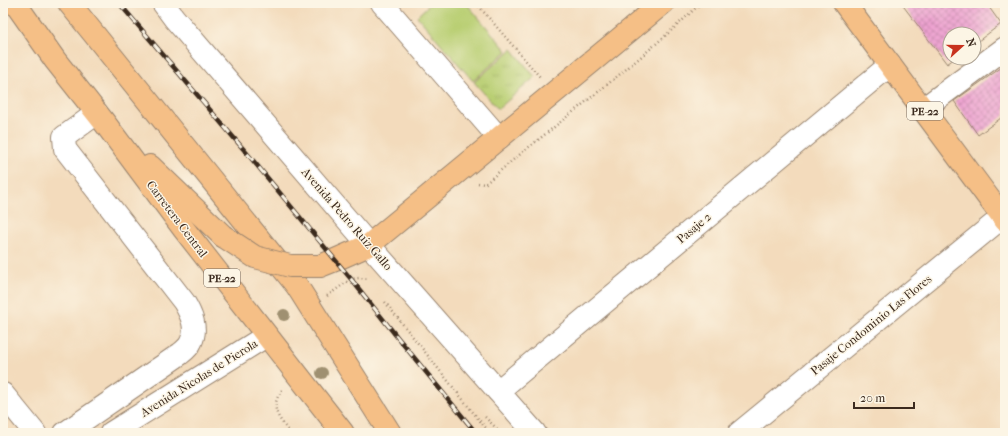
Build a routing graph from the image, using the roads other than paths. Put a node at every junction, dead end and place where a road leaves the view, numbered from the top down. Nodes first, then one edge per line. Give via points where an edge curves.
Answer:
1 (6, 3) edge
2 (15, 3) edge
3 (69, 3) edge
4 (163, 3) edge
5 (663, 3) edge
6 (844, 3) edge
7 (384, 4) edge
8 (1005, 48) edge
9 (55, 60) junction
10 (890, 65) junction
11 (923, 109) junction
12 (101, 117) junction
13 (499, 138) junction
14 (1004, 217) edge
15 (369, 245) junction
16 (266, 336) junction
17 (498, 391) junction
18 (3, 394) edge
19 (35, 433) edge
20 (65, 433) edge
21 (112, 433) edge
22 (343, 433) edge
23 (390, 433) edge
24 (535, 433) edge
25 (739, 433) edge

1 - 9 main road
2 - 9 main road, Carretera Central / PE-22
3 - 23 main road via 297,286
4 - 15 street, Avenida Pedro Ruiz Gallo
5 - 13 main road
6 - 10 main road, PE-22
7 - 13 street
8 - 11 street
9 - 12 main road, Carretera Central / PE-22
10 - 11 main road, PE-22
10 - 17 street, Pasaje 2
11 - 14 main road, PE-22
12 - 15 main road, bridge via 223,236 255,257 290,266 320,266
12 - 16 main road, Carretera Central / PE-22
12 - 20 street via 64,137 65,149 184,302 193,321 194,334 191,343 180,354
13 - 15 main road
14 - 25 street, Pasaje Condominio Las Flores
15 - 17 street, Avenida Pedro Ruiz Gallo
16 - 21 street, Avenida Nicolas de Pierola
16 - 22 main road, Carretera Central / PE-22
17 - 24 street, Avenida Pedro Ruiz Gallo
18 - 19 street

